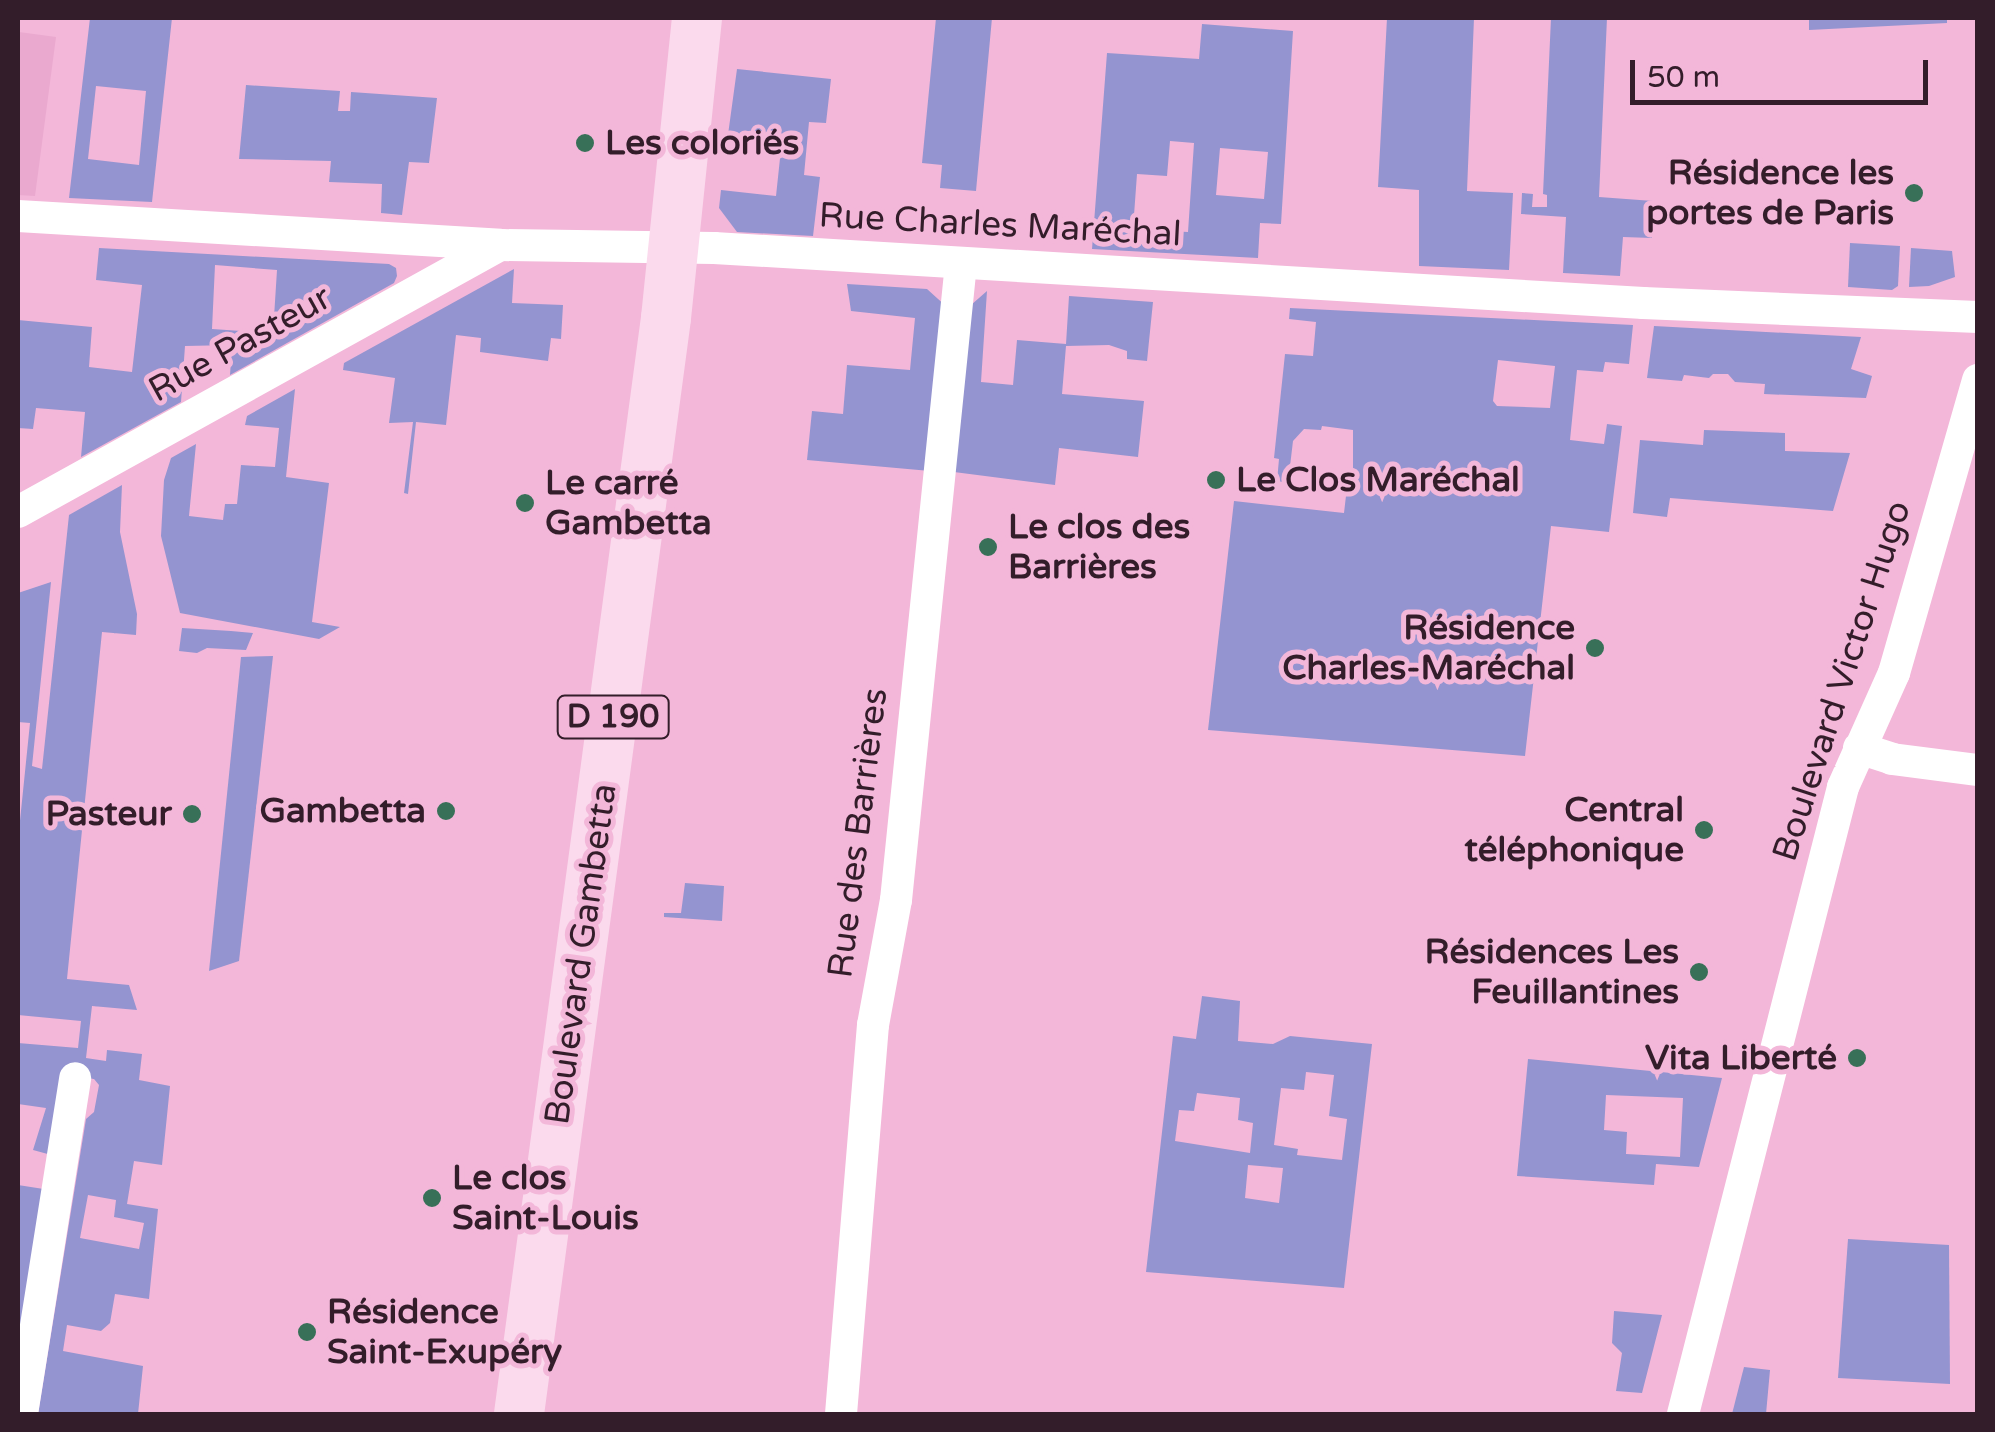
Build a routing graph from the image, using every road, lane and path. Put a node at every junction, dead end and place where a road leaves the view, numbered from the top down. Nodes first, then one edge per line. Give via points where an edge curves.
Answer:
1 (697, 18) edge
2 (18, 216) edge
3 (500, 245) junction
4 (674, 247) junction
5 (961, 262) junction
6 (1978, 317) edge
7 (1978, 380) edge
8 (18, 512) edge
9 (1859, 748) junction
10 (1978, 770) edge
11 (75, 1078) dead end
12 (22, 1414) edge
13 (519, 1414) edge
14 (841, 1414) edge
15 (1683, 1414) edge

1 - 4 main road, Boulevard Gambetta / D 190
2 - 3 street, Rue Charles Maréchal
3 - 4 street, Rue Charles Maréchal
3 - 8 street, Rue Pasteur
4 - 5 street, Rue Charles Maréchal
4 - 13 main road, Boulevard Gambetta / D 190
5 - 6 street, Rue Charles Maréchal via 1643,304
5 - 14 street, Rue des Barrières via 896,900 873,1025
7 - 9 street, Boulevard Victor Hugo via 1896,667
9 - 10 street
9 - 15 street, Boulevard Victor Hugo via 1770,1063
11 - 12 street

